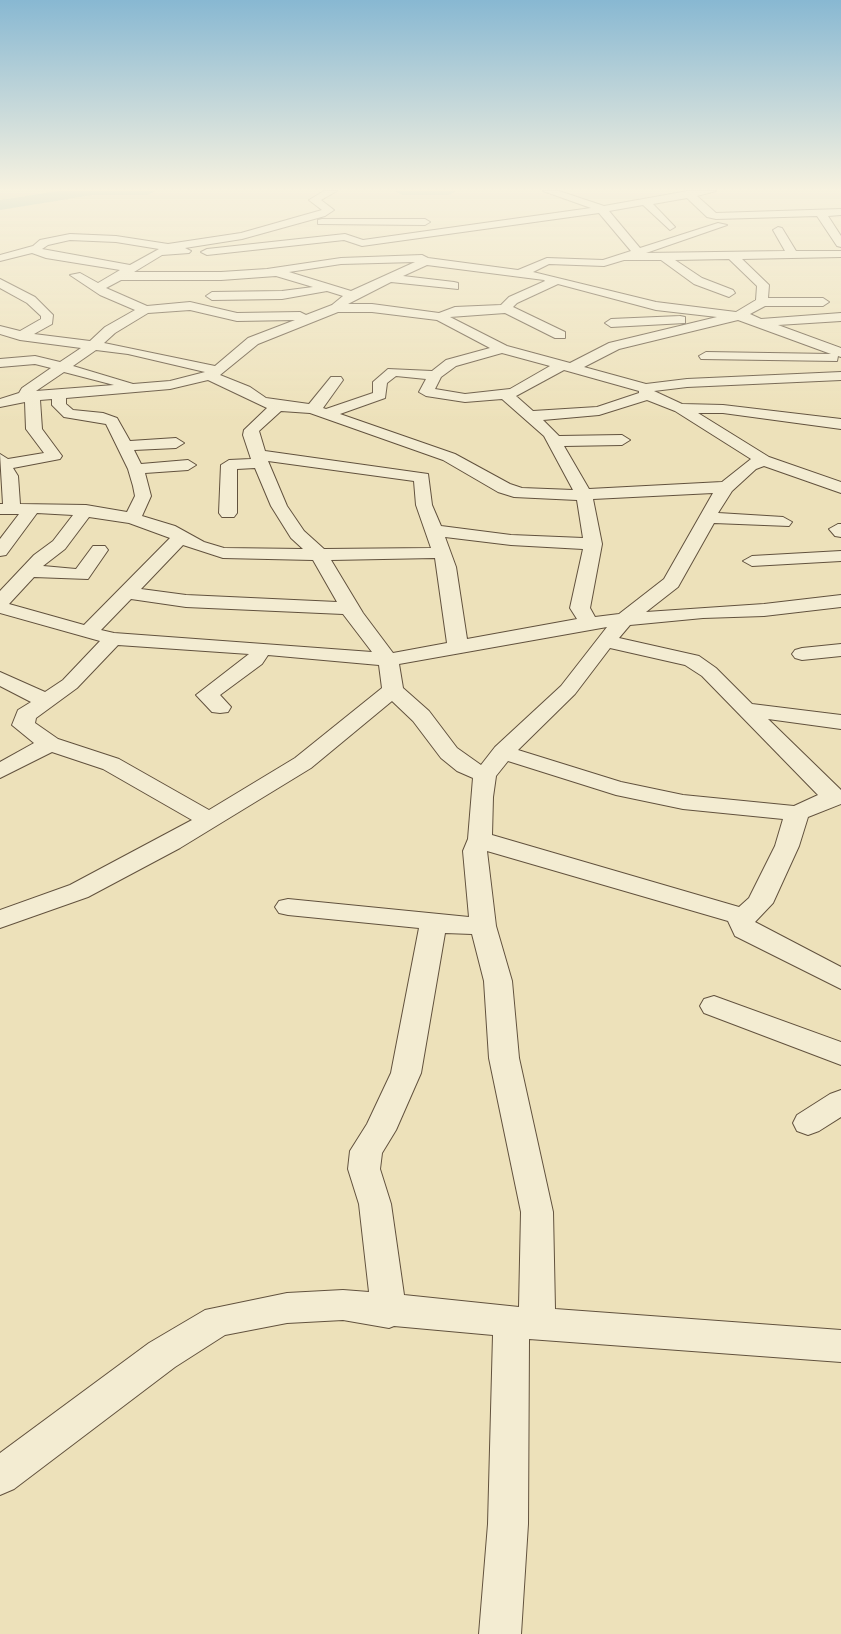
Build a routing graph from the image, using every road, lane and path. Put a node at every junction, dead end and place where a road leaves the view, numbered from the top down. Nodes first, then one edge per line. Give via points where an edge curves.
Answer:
1 (129, 267) edge
2 (202, 267) edge
3 (253, 267) edge
4 (299, 267) edge
5 (413, 267) edge
6 (468, 267) edge
7 (470, 267) edge
8 (534, 267) edge
9 (678, 267) edge
10 (744, 267) edge
11 (134, 268) joint
12 (267, 272) junction
13 (519, 274) junction
14 (75, 275) dead end
15 (120, 276) junction
16 (198, 276) junction
17 (221, 276) junction
18 (388, 278) junction
19 (557, 280) junction
20 (0, 283) edge
21 (454, 286) junction
22 (98, 288) junction
23 (327, 288) junction
24 (729, 293) dead end
25 (352, 295) junction
26 (212, 296) junction
27 (762, 302) junction
28 (823, 302) dead end
29 (599, 303) junction
30 (656, 306) junction
31 (203, 308) junction
32 (336, 308) junction
33 (507, 309) junction
34 (145, 310) junction
35 (455, 311) junction
36 (312, 316) junction
37 (237, 317) junction
38 (440, 317) junction
39 (841, 317) edge
40 (733, 318) junction
41 (646, 321) junction
42 (758, 322) junction
43 (0, 330) edge
44 (560, 335) dead end
45 (20, 336) junction
46 (253, 341) junction
47 (93, 346) junction
48 (502, 349) junction
49 (706, 356) dead end
50 (841, 356) edge
51 (0, 363) edge
52 (64, 366) junction
53 (567, 367) junction
54 (213, 374) junction
55 (435, 375) junction
56 (841, 376) edge
57 (336, 380) dead end
58 (790, 380) junction
59 (170, 385) junction
60 (142, 388) junction
61 (0, 392) edge
62 (647, 392) junction
63 (59, 394) junction
64 (505, 394) junction
65 (28, 397) junction
66 (261, 401) junction
67 (0, 403) edge
68 (774, 403) junction
69 (277, 405) junction
70 (680, 408) junction
71 (319, 411) junction
72 (532, 416) junction
73 (840, 425) edge
74 (745, 436) junction
75 (622, 440) dead end
76 (555, 441) junction
77 (176, 443) dead end
78 (123, 446) junction
79 (259, 459) junction
80 (763, 460) junction
81 (2, 462) edge
82 (188, 465) dead end
83 (136, 469) junction
84 (726, 487) junction
85 (841, 488) edge
86 (584, 495) junction
87 (33, 507) junction
88 (6, 508) edge
89 (86, 510) junction
90 (228, 513) dead end
91 (708, 517) junction
92 (131, 518) junction
93 (783, 522) dead end
94 (433, 531) junction
95 (181, 536) junction
96 (593, 544) junction
97 (0, 550) edge
98 (99, 550) dead end
99 (318, 554) junction
100 (441, 554) junction
101 (841, 556) edge
102 (752, 561) dead end
103 (30, 571) junction
104 (127, 592) junction
105 (841, 601) edge
106 (0, 602) edge
107 (0, 607) edge
108 (350, 608) junction
109 (625, 619) junction
110 (589, 623) junction
111 (87, 633) junction
112 (112, 639) junction
113 (605, 641) junction
114 (458, 648) junction
115 (262, 649) junction
116 (841, 650) edge
117 (802, 654) dead end
118 (388, 660) junction
119 (0, 678) edge
120 (393, 690) junction
121 (48, 702) junction
122 (220, 707) dead end
123 (745, 709) junction
124 (841, 722) edge
125 (50, 744) junction
126 (503, 752) junction
127 (0, 771) edge
128 (485, 775) junction
129 (837, 797) edge
130 (797, 813) junction
131 (208, 818) junction
132 (480, 839) junction
133 (288, 907) dead end
134 (744, 917) junction
135 (0, 919) edge
136 (433, 924) junction
137 (483, 926) junction
138 (841, 979) edge
139 (714, 1006) dead end
140 (841, 1054) edge
141 (841, 1102) edge
142 (808, 1123) dead end
143 (389, 1312) junction
144 (524, 1323) junction
145 (841, 1346) edge
146 (0, 1476) edge
147 (500, 1634) edge

1 - 11 street
2 - 16 street
3 - 12 street
4 - 12 street
5 - 18 street
6 - 21 street
7 - 13 street
8 - 13 street
9 - 24 street via 698,281
10 - 27 street via 763,285
11 - 15 street
12 - 17 street
12 - 23 street
13 - 19 street
14 - 22 street
15 - 16 street
15 - 22 street
16 - 17 street
17 - 26 street
18 - 21 street
18 - 25 street
19 - 29 street
19 - 33 street via 513,300
20 - 45 street via 32,300 47,315 47,321
21 - 35 street
22 - 34 street
23 - 25 street
23 - 26 street via 282,296
25 - 32 street
26 - 31 street
27 - 28 street
27 - 40 street
29 - 30 street
29 - 41 street via 617,322
30 - 40 street
30 - 41 street
31 - 34 street
31 - 37 street
32 - 36 street
32 - 38 street via 372,308
33 - 35 street
33 - 44 street
34 - 47 street via 110,330
35 - 38 street
36 - 37 street
36 - 46 street
37 - 46 street
38 - 48 street
39 - 42 street
40 - 41 street
40 - 42 street
40 - 53 street via 614,346
42 - 50 street
43 - 45 street
45 - 47 street
46 - 54 street
47 - 52 street
47 - 54 street via 128,350
48 - 53 street
48 - 55 street via 457,360
49 - 50 street
51 - 52 street via 35,360
52 - 60 street
52 - 65 street via 27,391
53 - 62 street
53 - 64 street
54 - 59 street
54 - 66 street
55 - 64 street via 426,392 434,395 465,398
55 - 71 street via 393,372 380,382 380,395
56 - 58 street
57 - 71 street
58 - 62 street via 687,382
58 - 68 street
59 - 60 street
59 - 66 street
60 - 63 street
61 - 65 street
62 - 70 street
62 - 72 street via 599,411
63 - 65 street
63 - 78 street via 59,405 69,414 109,418
64 - 72 street
65 - 67 street
65 - 81 street via 34,429 54,456
66 - 69 street
68 - 70 street
68 - 73 street
68 - 74 street via 764,422
69 - 71 street
69 - 79 street via 252,430
70 - 74 street
71 - 86 street via 449,457 504,488 534,496
72 - 76 street
74 - 80 street
75 - 76 street
76 - 86 street
77 - 78 street
78 - 83 street
79 - 90 street via 229,465
79 - 94 street via 422,477 424,506
79 - 99 street via 279,506 297,534
80 - 84 street
80 - 85 street
81 - 88 street via 10,476
82 - 83 street
83 - 92 street via 143,496
84 - 86 street
84 - 91 street
86 - 96 street
87 - 88 street
87 - 89 street
87 - 97 street
89 - 92 street
89 - 103 street via 59,545
91 - 93 street
91 - 109 street via 671,583
92 - 95 street
94 - 96 street
94 - 100 street
95 - 99 street via 223,553
95 - 104 street
96 - 110 street via 580,608
98 - 103 street via 81,575
99 - 100 street
99 - 108 street
100 - 114 street via 447,567
101 - 102 street
103 - 106 street
104 - 108 street via 186,602
104 - 111 street
105 - 109 street
107 - 111 street
108 - 118 street
109 - 110 street
109 - 113 street
110 - 114 street
111 - 112 street
112 - 115 street
112 - 121 street
113 - 123 street via 692,660
113 - 126 street via 568,690
114 - 118 street
115 - 118 street
115 - 122 street via 255,660 207,695
116 - 117 street
118 - 120 street
119 - 121 street
120 - 128 street via 421,716 449,753
120 - 131 street via 303,763
121 - 125 street via 26,715 23,722
123 - 124 street
123 - 129 street
125 - 127 street
125 - 131 street via 111,764
126 - 128 street
126 - 130 street via 642,795
128 - 132 street
129 - 130 street
130 - 134 street via 787,846 760,903
131 - 135 street via 100,880
132 - 134 street
132 - 137 street via 475,851 475,870
133 - 136 street via 426,920
134 - 138 street via 744,930
136 - 137 street
136 - 143 street via 406,1073 366,1151 364,1169 375,1204
137 - 144 street via 498,981 504,1058 537,1212
139 - 140 street
141 - 142 street
143 - 144 street
143 - 146 street via 343,1305 287,1308 218,1321 111,1390
144 - 145 street
144 - 147 street

